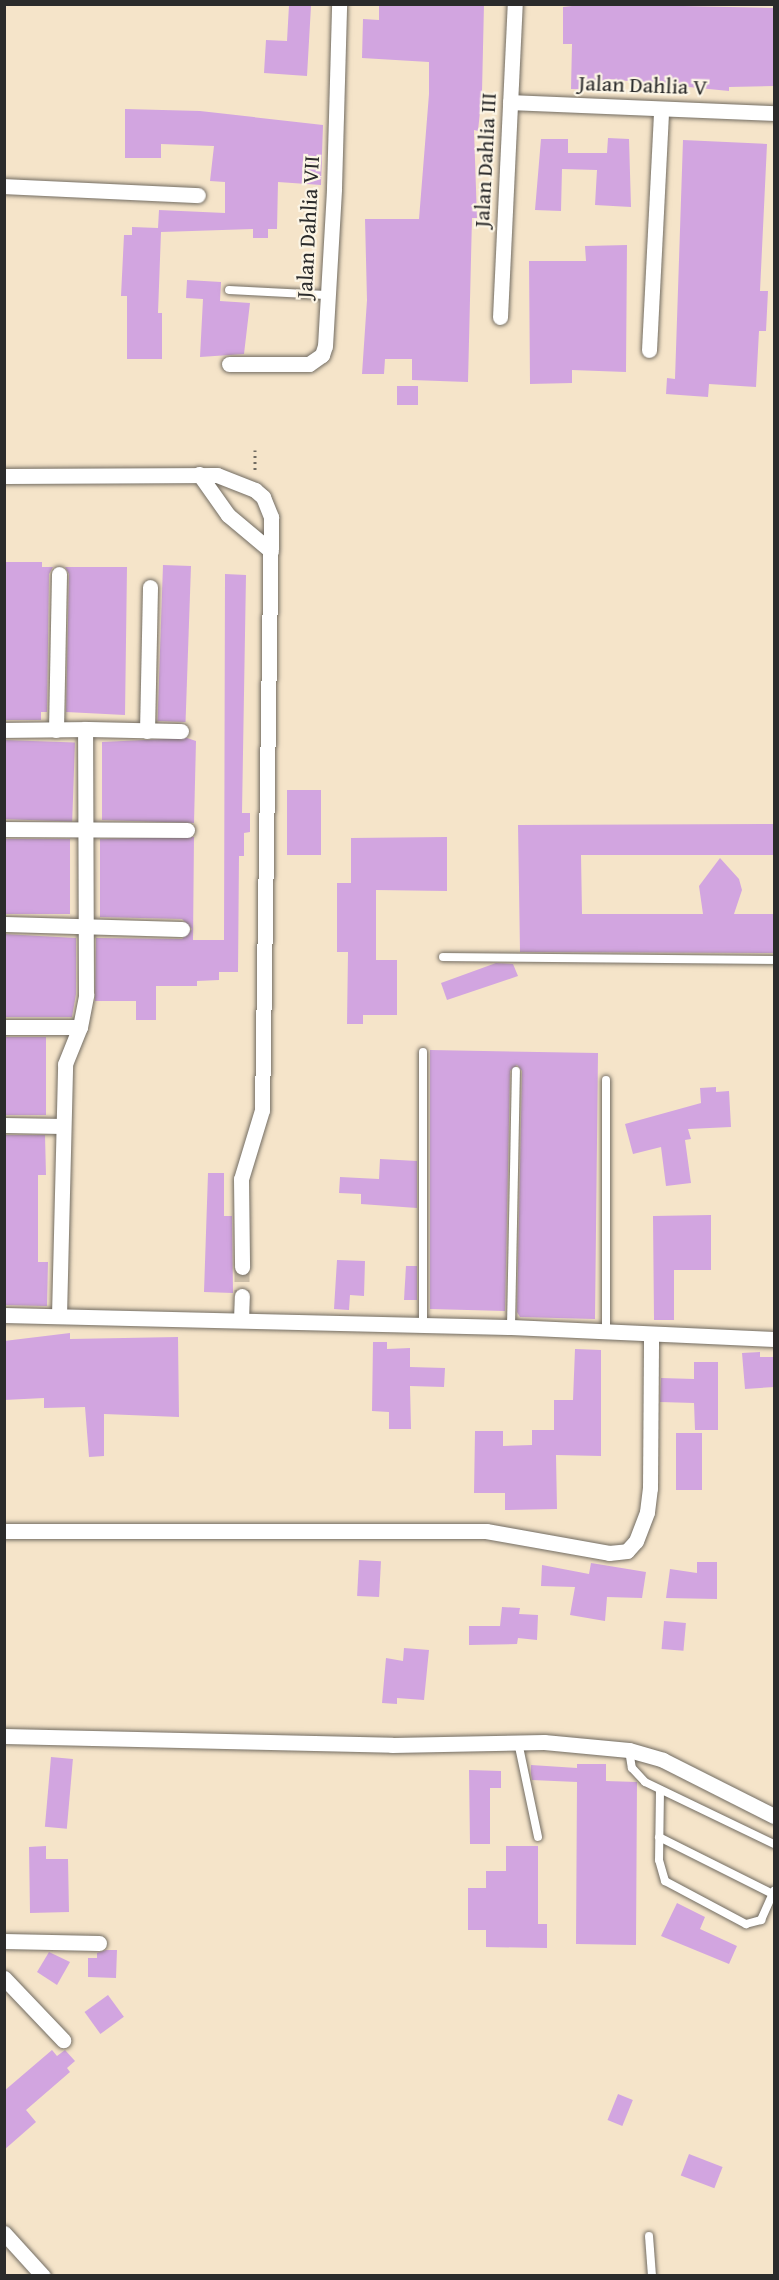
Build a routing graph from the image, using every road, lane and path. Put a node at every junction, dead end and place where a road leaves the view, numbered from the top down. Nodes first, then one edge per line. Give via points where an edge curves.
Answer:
1 (339, 4) edge
2 (514, 4) edge
3 (510, 102) junction
4 (661, 108) junction
5 (774, 113) edge
6 (4, 186) edge
7 (198, 195) dead end
8 (229, 290) dead end
9 (326, 295) junction
10 (501, 317) dead end
11 (649, 350) dead end
12 (229, 364) dead end
13 (255, 450) dead end
14 (199, 474) junction
15 (4, 476) edge
16 (255, 490) junction
17 (270, 551) junction
18 (59, 574) dead end
19 (150, 587) dead end
20 (85, 729) junction
21 (4, 730) edge
22 (56, 730) junction
23 (147, 731) junction
24 (181, 731) dead end
25 (4, 828) edge
26 (85, 828) junction
27 (186, 830) dead end
28 (4, 924) edge
29 (86, 926) junction
30 (182, 929) dead end
31 (443, 957) dead end
32 (774, 960) edge
33 (4, 1027) edge
34 (80, 1027) junction
35 (423, 1052) dead end
36 (516, 1071) dead end
37 (606, 1080) dead end
38 (4, 1125) edge
39 (63, 1126) junction
40 (242, 1267) tunnel mouth
41 (242, 1296) tunnel mouth
42 (4, 1315) edge
43 (59, 1316) junction
44 (242, 1320) junction
45 (423, 1324) junction
46 (511, 1327) junction
47 (606, 1331) junction
48 (651, 1335) junction
49 (774, 1339) edge
50 (4, 1531) edge
51 (4, 1736) edge
52 (518, 1742) junction
53 (628, 1750) junction
54 (660, 1790) junction
55 (774, 1816) edge
56 (538, 1837) dead end
57 (659, 1837) junction
58 (774, 1844) edge
59 (774, 1892) edge
60 (4, 1941) edge
61 (99, 1943) dead end
62 (4, 1978) edge
63 (63, 2040) dead end
64 (4, 2233) edge
65 (649, 2236) dead end
66 (43, 2276) edge
67 (652, 2276) edge

1 - 9 street, Jalan Dahlia VII via 334,188
2 - 3 street, Jalan Dahlia III
3 - 4 street, Jalan Dahlia V
3 - 10 street, Jalan Dahlia III
4 - 5 street, Jalan Dahlia V
4 - 11 street
6 - 7 street
8 - 9 lane
9 - 12 street, Jalan Dahlia VII via 325,346 316,360 309,364
13 - 16 path
14 - 15 street
14 - 16 street via 217,475
14 - 17 street via 228,516
16 - 17 street via 263,497 271,517
17 - 40 street via 262,1110 242,1179
18 - 22 street
19 - 23 street
20 - 22 street
20 - 23 street
20 - 26 street
21 - 22 street
23 - 24 street
25 - 26 street
26 - 27 street
26 - 29 street
28 - 29 street
29 - 30 street
29 - 34 street via 86,995
31 - 32 lane
33 - 34 street
34 - 39 street via 67,1052
35 - 45 lane
36 - 46 lane
37 - 47 lane
38 - 39 street
39 - 43 street
41 - 44 street
42 - 43 street
43 - 44 street
44 - 45 street
45 - 46 street
46 - 47 street
47 - 48 street
48 - 49 street
48 - 50 street via 649,1496 636,1541 627,1551 609,1554 486,1531
51 - 52 street via 392,1745
52 - 53 street
52 - 56 lane
53 - 54 lane via 636,1775
53 - 55 street via 663,1760
54 - 57 lane
54 - 58 lane
57 - 59 lane
57 - 59 lane via 660,1873 665,1881 746,1924 761,1920
60 - 61 street
62 - 63 street
64 - 66 street
65 - 67 lane

